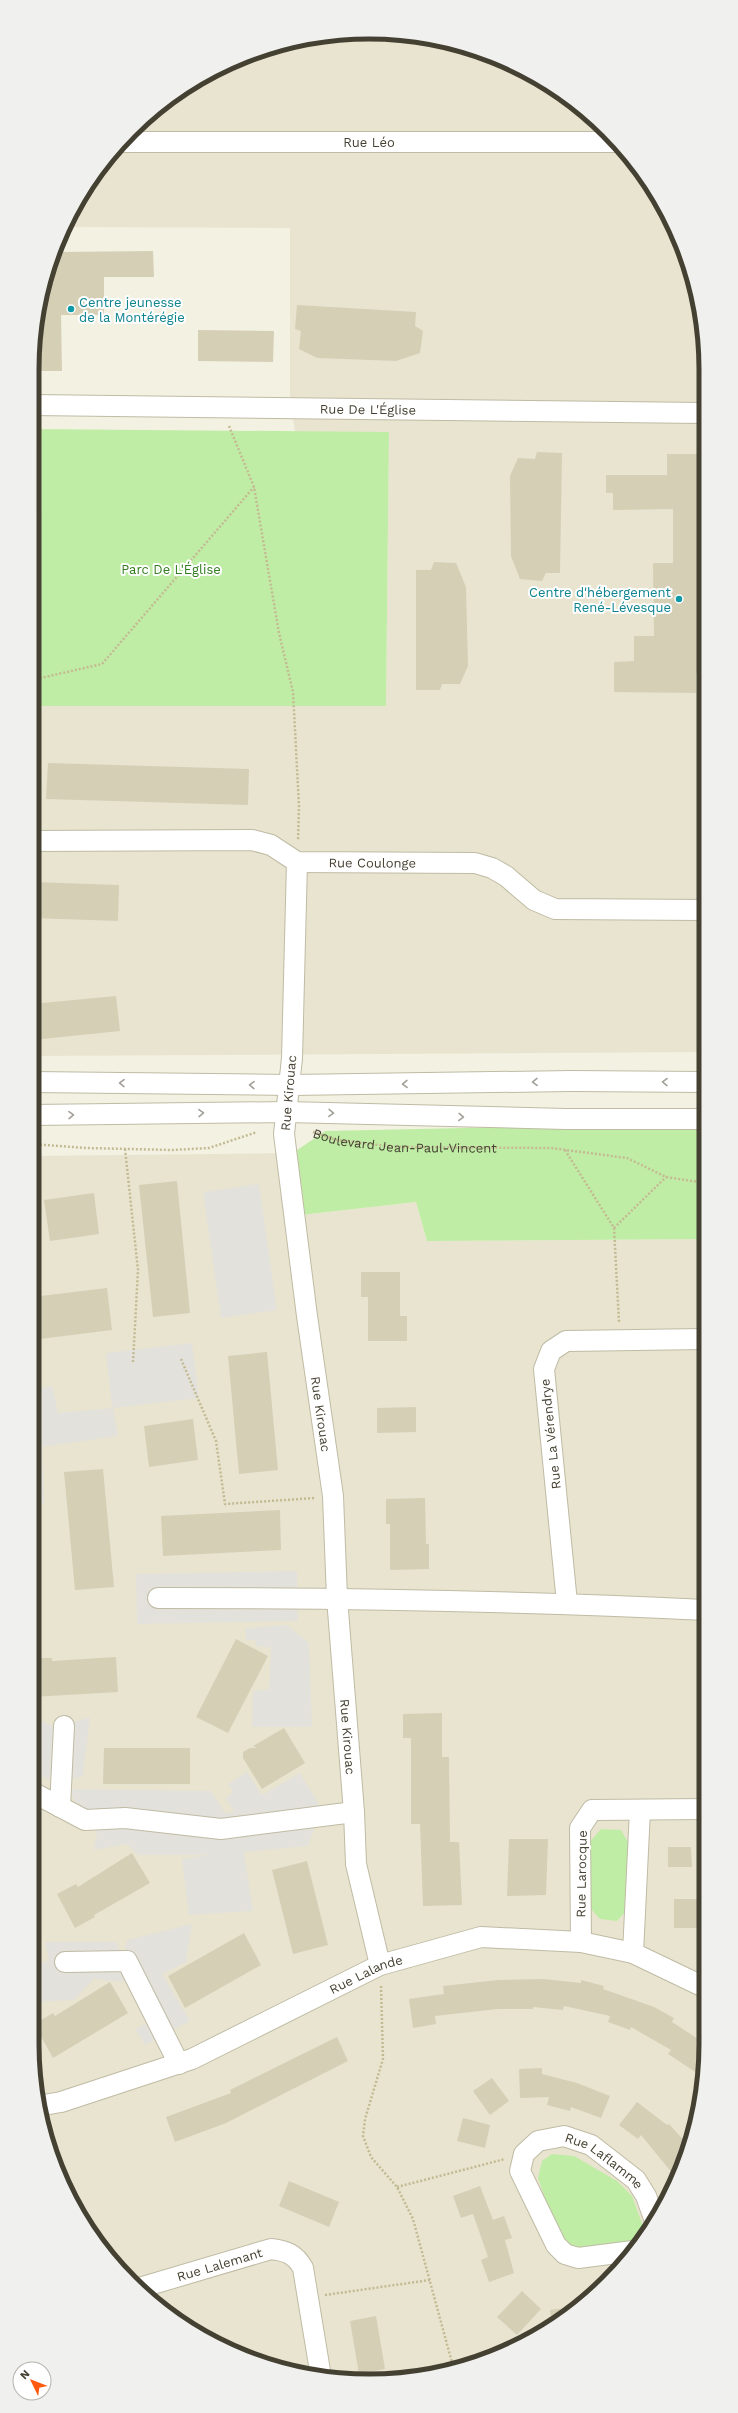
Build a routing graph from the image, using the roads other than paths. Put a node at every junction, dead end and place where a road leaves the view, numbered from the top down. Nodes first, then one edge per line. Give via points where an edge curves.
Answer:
1 (130, 142) edge
2 (608, 142) edge
3 (39, 405) edge
4 (699, 413) edge
5 (39, 841) edge
6 (297, 862) junction
7 (699, 910) edge
8 (39, 1082) edge
9 (699, 1082) edge
10 (290, 1085) junction
11 (287, 1112) junction
12 (39, 1115) edge
13 (699, 1119) edge
14 (699, 1339) edge
15 (158, 1598) dead end
16 (337, 1598) junction
17 (567, 1603) junction
18 (699, 1610) edge
19 (64, 1726) dead end
20 (39, 1796) edge
21 (60, 1807) junction
22 (699, 1809) edge
23 (640, 1810) junction
24 (354, 1812) junction
25 (581, 1942) junction
26 (633, 1953) junction
27 (65, 1962) dead end
28 (380, 1965) junction
29 (699, 1985) edge
30 (179, 2064) junction
31 (45, 2105) edge
32 (652, 2213) edge
33 (625, 2252) edge
34 (145, 2286) edge
35 (320, 2370) edge

1 - 2 street, Rue Léo
3 - 4 street, Rue De L'Église
5 - 6 street via 252,840 271,846
6 - 7 street, Rue Coulonge via 475,863 506,876 534,900 555,909
6 - 10 street, Rue Kirouac
10 -> 8 street
9 -> 10 street
10 - 11 street, Rue Kirouac
12 -> 11 street, Boulevard Jean-Paul-Vincent
11 -> 13 street, Boulevard Jean-Paul-Vincent via 566,1120
11 - 16 street, Rue Kirouac via 284,1134 333,1496
14 - 17 street, Rue La Vérendrye via 566,1341 551,1351 544,1369
15 - 16 street
16 - 17 street
16 - 24 street, Rue Kirouac
17 - 18 street
19 - 21 street
20 - 21 street
21 - 24 street via 85,1820 125,1818 221,1829
22 - 23 street, Rue Larocque
23 - 25 street, Rue Larocque via 592,1810 580,1828
23 - 26 street
24 - 28 street, Rue Kirouac via 356,1864
25 - 26 street, Rue Lalande
25 - 28 street, Rue Lalande via 482,1936
26 - 29 street, Rue Lalande
27 - 30 street via 127,1961
28 - 30 street, Rue Lalande via 192,2060
30 - 31 street, Rue Lalande via 61,2102
32 - 33 street, Rue Laflamme via 636,2180 591,2145 564,2136 538,2141 524,2154 520,2171 556,2245 565,2254 578,2258
34 - 35 street, Rue Lalemant via 271,2249 287,2251 297,2258 303,2268

